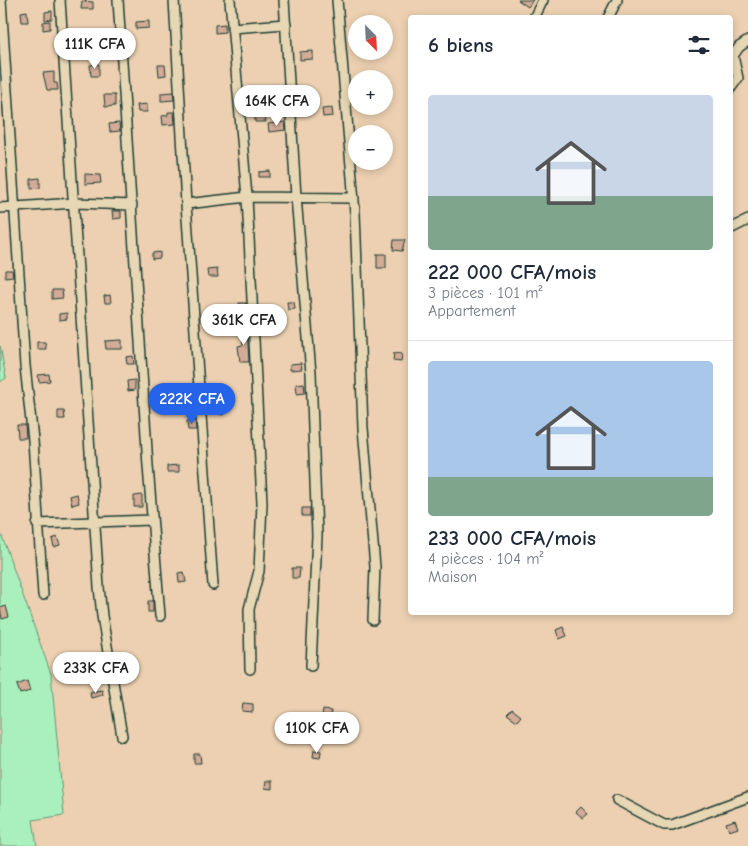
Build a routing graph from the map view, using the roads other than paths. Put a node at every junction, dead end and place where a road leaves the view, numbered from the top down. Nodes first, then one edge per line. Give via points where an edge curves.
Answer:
1 (1, 0) edge
2 (60, 0) edge
3 (118, 0) edge
4 (174, 0) edge
5 (230, 0) edge
6 (284, 0) edge
7 (337, 0) edge
8 (543, 0) edge
9 (617, 0) edge
10 (536, 15) edge
11 (610, 15) edge
12 (286, 24) junction
13 (232, 28) junction
14 (748, 41) edge
15 (733, 56) edge
16 (733, 56) edge
17 (733, 85) edge
18 (247, 197) junction
19 (296, 197) junction
20 (354, 198) junction
21 (74, 203) junction
22 (132, 204) junction
23 (186, 204) junction
24 (14, 206) junction
25 (0, 208) edge
26 (748, 220) edge
27 (733, 228) edge
28 (152, 520) junction
29 (94, 522) junction
30 (37, 524) junction
31 (214, 585) dead end
32 (43, 595) dead end
33 (160, 616) dead end
34 (373, 620) dead end
35 (311, 666) dead end
36 (250, 669) dead end
37 (122, 736) dead end
38 (748, 797) edge
39 (618, 800) dead end

1 - 24 street
2 - 21 street
3 - 22 street
4 - 23 street
5 - 13 street
6 - 12 street
7 - 20 street
8 - 10 street
9 - 11 street
12 - 13 street
12 - 19 street
13 - 18 street
14 - 15 street
16 - 17 street via 738,78
18 - 19 street
18 - 23 street
18 - 36 street via 262,503 259,570 248,615
19 - 20 street
19 - 35 street via 311,373 317,526
20 - 34 street via 363,428 375,567
21 - 22 street
21 - 24 street
21 - 29 street
22 - 28 street
23 - 31 street
24 - 25 street
24 - 30 street
26 - 27 street
28 - 29 street
28 - 33 street
29 - 30 street
29 - 37 street via 102,616
30 - 32 street
38 - 39 street via 672,825 664,825

